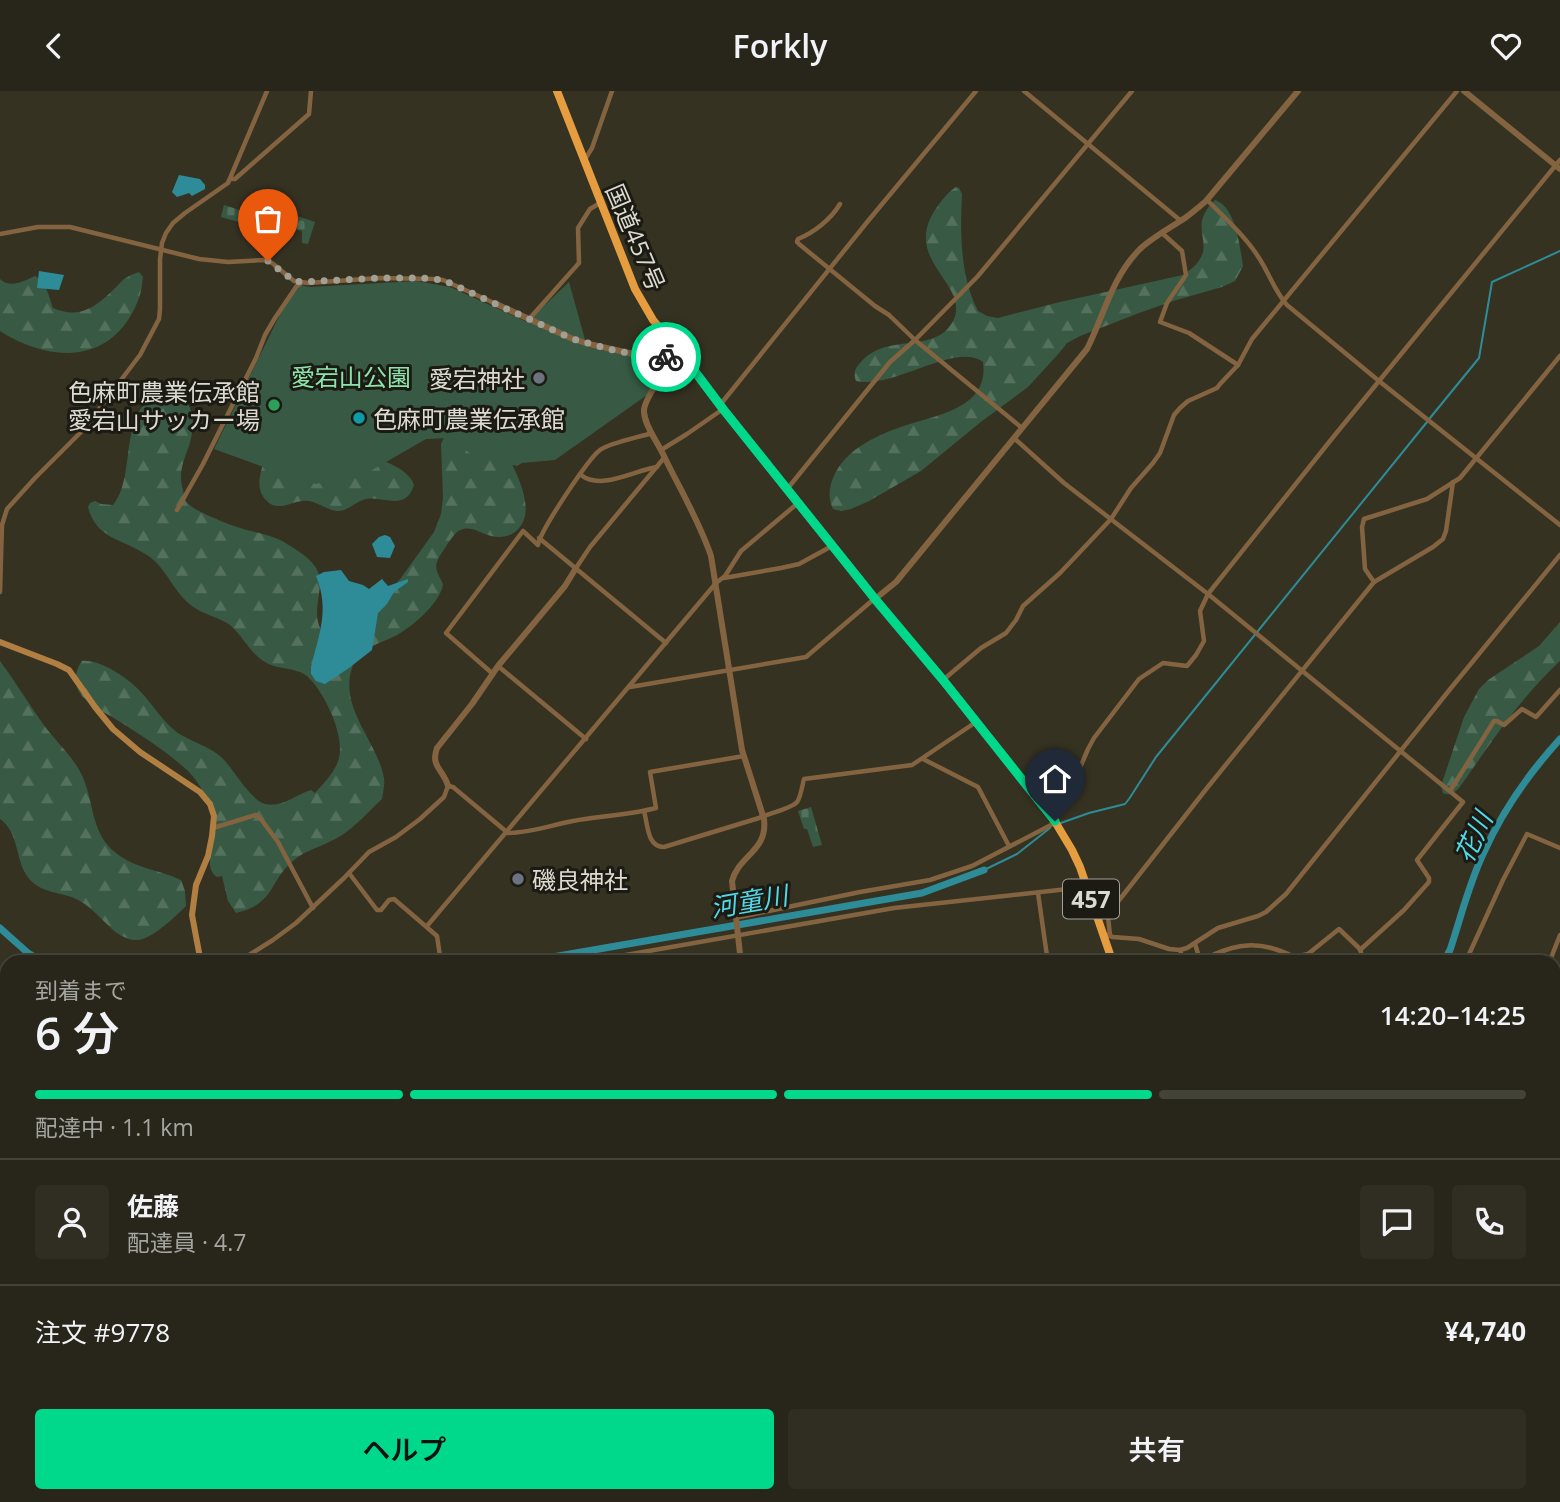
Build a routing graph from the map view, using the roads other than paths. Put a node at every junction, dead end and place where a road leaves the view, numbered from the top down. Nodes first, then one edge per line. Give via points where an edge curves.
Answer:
1 (267, 91) edge
2 (311, 91) edge
3 (556, 91) edge
4 (612, 91) edge
5 (976, 91) edge
6 (1024, 91) edge
7 (1132, 91) edge
8 (1298, 91) edge
9 (1457, 91) edge
10 (1464, 91) edge
11 (1088, 145) junction
12 (584, 162) junction
13 (1559, 165) edge
14 (230, 179) junction
15 (1207, 200) junction
16 (601, 203) junction
17 (840, 204) dead end
18 (1181, 221) junction
19 (1162, 233) junction
20 (0, 234) edge
21 (161, 251) junction
22 (830, 270) junction
23 (302, 282) junction
24 (1283, 301) junction
25 (494, 303) joint
26 (530, 318) junction
27 (915, 340) junction
28 (679, 356) junction
29 (1560, 356) edge
30 (1238, 365) junction
31 (1379, 381) junction
32 (722, 407) junction
33 (1021, 428) junction
34 (652, 433) junction
35 (1014, 438) junction
36 (661, 450) junction
37 (664, 458) junction
38 (1477, 459) junction
39 (658, 467) junction
40 (580, 475) junction
41 (1453, 482) junction
42 (788, 488) junction
43 (798, 502) junction
44 (177, 510) dead end
45 (1111, 519) junction
46 (1560, 525) edge
47 (539, 538) junction
48 (833, 545) junction
49 (1560, 555) edge
50 (576, 568) junction
51 (719, 581) junction
52 (1374, 582) junction
53 (0, 592) edge
54 (1208, 594) junction
55 (875, 599) junction
56 (0, 641) edge
57 (666, 643) junction
58 (498, 666) junction
59 (729, 670) junction
60 (1302, 671) junction
61 (493, 674) junction
62 (943, 680) junction
63 (629, 687) junction
64 (1560, 690) edge
65 (976, 722) junction
66 (586, 739) junction
67 (1400, 751) junction
68 (744, 756) junction
69 (923, 758) junction
70 (449, 786) junction
71 (1450, 791) junction
72 (1041, 805) junction
73 (644, 811) junction
74 (763, 816) junction
75 (1054, 820) junction
76 (213, 828) junction
77 (508, 833) junction
78 (1009, 846) junction
79 (1560, 848) edge
80 (349, 873) junction
81 (1087, 887) junction
82 (1038, 893) junction
83 (313, 908) junction
84 (735, 920) junction
85 (427, 926) junction
86 (738, 935) junction
87 (1107, 935) junction
88 (1560, 935) edge
89 (1194, 943) junction
90 (1180, 950) junction
91 (1360, 950) junction
92 (200, 955) edge
93 (249, 955) edge
94 (440, 955) edge
95 (625, 955) edge
96 (740, 955) edge
97 (1047, 955) edge
98 (1111, 955) edge
99 (1182, 955) edge
100 (1198, 955) edge
101 (1214, 955) edge
102 (1288, 955) edge
103 (1303, 955) edge
104 (1362, 955) edge
105 (1469, 955) edge
106 (1552, 955) edge

1 - 14 street
2 - 14 street via 309,114
3 - 12 highway, 国道457号 / 457
4 - 12 street
5 - 22 street
6 - 11 street
7 - 11 street
8 - 15 street
9 - 24 street
10 - 13 street
11 - 18 street
11 - 27 street via 978,276
12 - 16 highway, 国道457号 / 457
13 - 31 street
14 - 21 street via 173,223
15 - 18 street
15 - 24 street via 1259,257
16 - 26 street via 590,209 578,228 579,263
16 - 28 highway, 国道457号 / 457 via 635,289
17 - 22 street via 833,215 797,242
18 - 19 street
19 - 30 street via 1182,251 1186,275 1160,322 1189,333
19 - 33 street via 1126,265 1087,349
20 - 21 street via 61,226
21 - 23 street via 218,262 264,260
21 - 53 street via 159,319 140,355 83,430 7,509 2,525
22 - 27 street
22 - 32 street
23 - 25 street via 443,280
23 - 44 street via 265,335
24 - 30 street via 1248,344
24 - 31 street
25 - 26 street
26 - 28 street via 573,339 613,350
27 - 33 street
27 - 42 street via 884,369
28 - 32 highway, 国道457号 / 457
28 - 34 street via 645,405
29 - 38 street
30 - 45 street via 1217,388 1188,401 1174,415 1160,453
31 - 38 street
31 - 54 street
32 - 36 street
32 - 42 highway, 国道457号 / 457
33 - 35 street
34 - 36 street
34 - 40 street via 599,450
35 - 45 street
35 - 55 street via 896,582
36 - 37 street
37 - 39 street
37 - 51 street via 708,545
38 - 41 street
38 - 46 street
39 - 40 street via 615,480 595,481
39 - 50 street
40 - 47 street
41 - 52 street via 1443,539
41 - 52 street via 1427,499 1364,519 1364,569
42 - 43 highway, 国道457号 / 457
43 - 48 highway, 国道457号 / 457
43 - 51 street via 741,551
45 - 54 street
45 - 62 street via 1023,606 1006,633
47 - 50 street
47 - 61 street via 538,545 523,531 446,633
48 - 51 street via 799,563
48 - 55 highway, 国道457号 / 457
49 - 67 street
50 - 57 street
50 - 58 street
51 - 57 street
51 - 59 street
52 - 60 street
54 - 60 street
54 - 72 street via 1200,611 1204,641 1196,655 1187,666 1163,663 1139,678 1094,738 1074,782
55 - 59 street via 806,657
55 - 62 highway, 国道457号 / 457
56 - 76 main road via 69,670 119,734 204,795 212,808
57 - 63 street
58 - 61 street
58 - 66 street
59 - 63 street
59 - 68 street
60 - 67 street
60 - 87 street via 1113,908
61 - 70 street via 437,748 435,762
62 - 65 highway, 国道457号 / 457
63 - 66 street
64 - 71 street via 1535,717 1522,709 1504,725 1494,721
65 - 69 street
65 - 72 highway, 国道457号 / 457
66 - 77 street
67 - 71 street
67 - 89 street via 1280,901 1258,916 1218,928
68 - 73 street via 650,772 656,807
68 - 74 street
69 - 74 street via 912,765 804,779 796,804
69 - 78 street via 978,787
70 - 77 street
70 - 80 street via 444,797 420,819 369,852
71 - 91 street via 1463,802 1417,860 1429,882
72 - 75 highway, 国道457号 / 457
73 - 74 street via 652,843 661,848
73 - 77 street
74 - 84 street via 760,844 733,876
75 - 78 street
75 - 81 highway, 国道457号 / 457
76 - 83 street via 256,815 260,818
76 - 92 main road via 192,915
77 - 85 street
78 - 84 street via 972,866 930,880
79 - 105 street via 1527,834
80 - 83 street
80 - 85 street via 377,910 394,899
81 - 82 street
81 - 87 highway, 国道457号 / 457
82 - 86 street via 894,908
82 - 97 street
83 - 93 street
84 - 86 street
85 - 94 street via 437,936
86 - 95 street
86 - 96 street
87 - 90 street
87 - 98 highway, 国道457号 / 457
88 - 106 street
89 - 90 street
89 - 100 street
90 - 99 street
91 - 103 street via 1339,929
91 - 104 street
101 - 102 street via 1260,946

